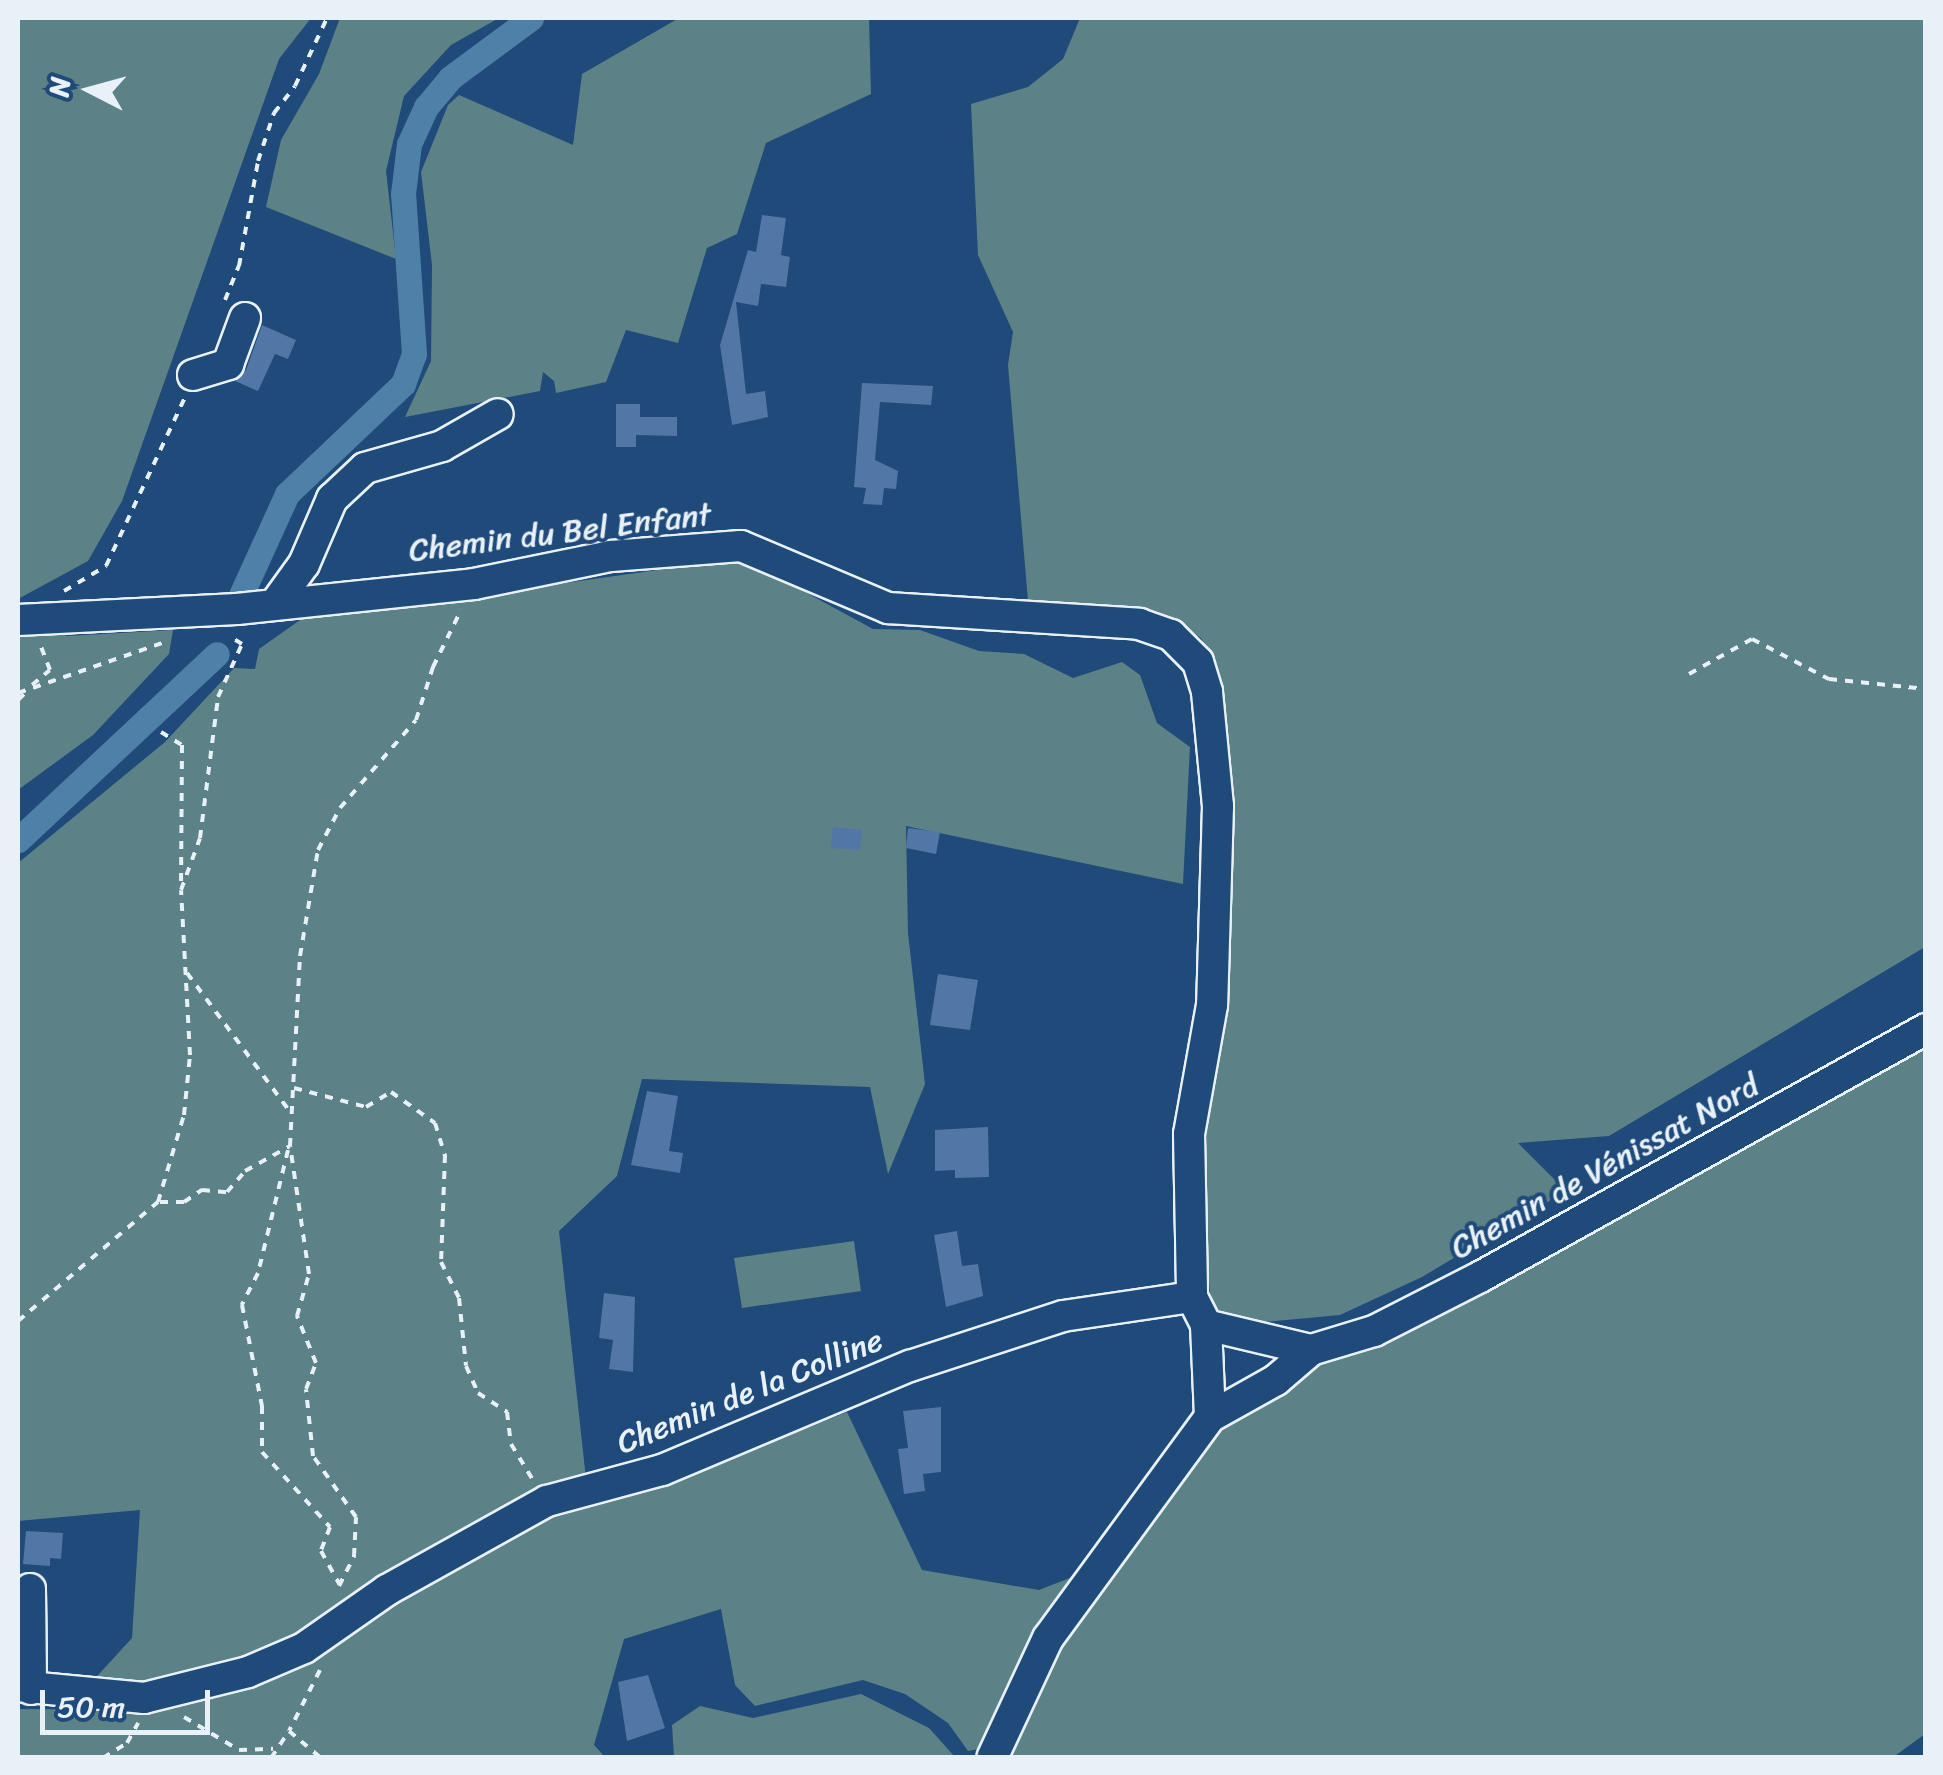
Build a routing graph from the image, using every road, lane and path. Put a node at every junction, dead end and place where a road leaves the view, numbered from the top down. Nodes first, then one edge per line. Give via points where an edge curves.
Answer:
1 (327, 18) edge
2 (235, 310) joint
3 (193, 375) joint
4 (498, 414) dead end
5 (474, 584) junction
6 (62, 593) dead end
7 (275, 604) junction
8 (22, 631) edge
9 (218, 635) dead end
10 (180, 637) dead end
11 (1690, 674) dead end
12 (28, 689) junction
13 (1926, 689) edge
14 (18, 697) edge
15 (161, 732) dead end
16 (181, 890) junction
17 (187, 973) junction
18 (1926, 1028) edge
19 (294, 1088) junction
20 (291, 1113) junction
21 (290, 1146) junction
22 (158, 1202) junction
23 (1192, 1297) junction
24 (18, 1322) edge
25 (1206, 1325) junction
26 (1312, 1350) junction
27 (1210, 1417) junction
28 (547, 1500) junction
29 (339, 1586) junction
30 (30, 1589) dead end
31 (347, 1620) junction
32 (324, 1664) dead end
33 (24, 1688) edge
34 (152, 1698) junction
35 (289, 1731) junction
36 (273, 1749) junction
37 (103, 1758) edge
38 (271, 1758) edge
39 (321, 1758) edge
40 (992, 1758) edge

1 - 2 path via 295,86 274,113 258,161
2 - 3 street via 228,364
3 - 6 path via 169,442 106,566
4 - 7 street via 442,446 365,468 332,499 304,564
5 - 7 street, Chemin du Bel Enfant
5 - 19 path via 432,666 416,720 340,808 318,850 300,956
5 - 23 street, Chemin du Bel Enfant via 611,556 742,546 888,608 1138,624 1170,635 1198,662 1208,692 1218,806 1212,1005 1189,1134
7 - 8 street, Chemin du Bel Enfant
8 - 12 path via 47,649 50,670
9 - 16 path via 242,644 218,697 200,838
10 - 12 path
11 - 13 path via 1752,639 1828,679
12 - 14 path
15 - 16 path via 182,746
16 - 17 path
17 - 20 path
17 - 22 path via 184,1115
18 - 26 street, Chemin de Vénissat Nord via 1480,1277 1374,1331
19 - 20 path
19 - 28 path via 366,1106 391,1092 434,1124 446,1154 442,1262 459,1298 466,1366 478,1392 507,1412 510,1444
20 - 21 path
21 - 22 path via 245,1171 227,1192 202,1190 184,1202
21 - 29 path via 309,1274 296,1316 316,1363 306,1389 307,1432 313,1456 356,1518 354,1556
21 - 29 path via 258,1273 242,1305 262,1406 262,1452 330,1528 321,1551
22 - 24 path
23 - 25 street, Chemin du Bel Enfant
23 - 28 street, Chemin de la Colline via 1064,1316 910,1366 662,1470
25 - 26 street
25 - 27 street, Chemin du Bel Enfant
26 - 27 street, Chemin de Vénissat Nord via 1276,1380
27 - 40 street via 1048,1638
28 - 31 street, Chemin de la Colline
29 - 31 path
30 - 33 street
31 - 34 street, Chemin de la Colline via 248,1672
32 - 35 path
33 - 34 street, Chemin de la Colline
34 - 36 path via 240,1750
34 - 37 path via 136,1730
35 - 36 path
35 - 39 path
36 - 38 path

